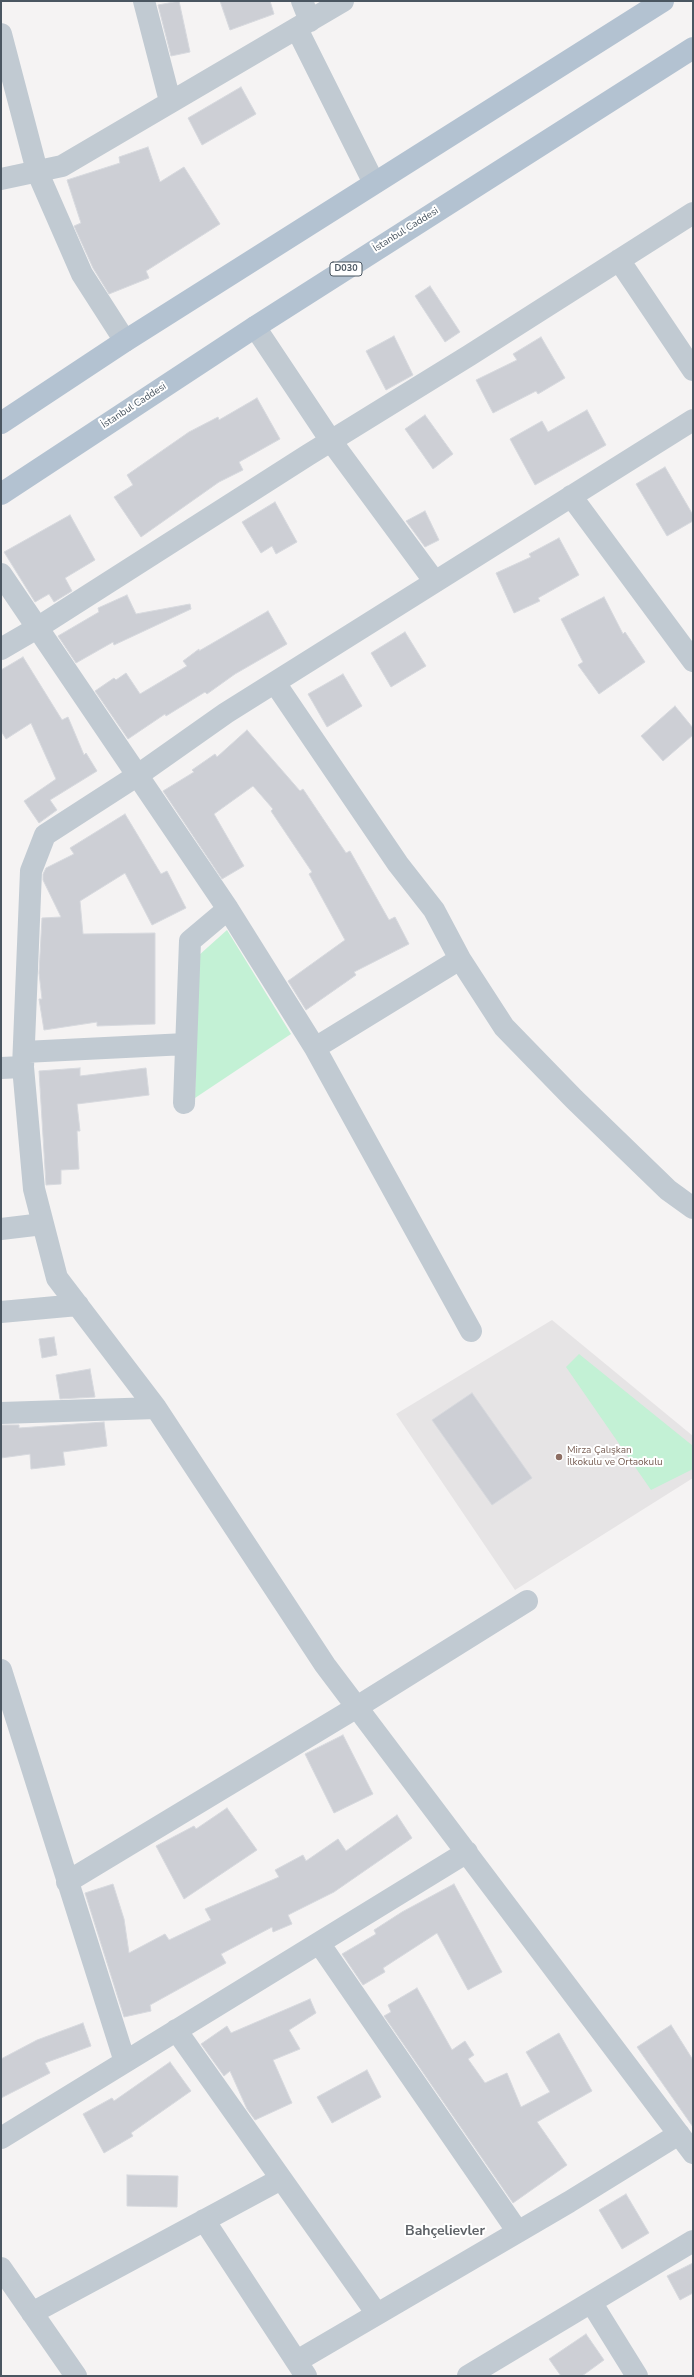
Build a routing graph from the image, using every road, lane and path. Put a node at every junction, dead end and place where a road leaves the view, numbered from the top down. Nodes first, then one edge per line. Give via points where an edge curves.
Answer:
1 (144, 1) edge
2 (343, 1) edge
3 (663, 1) edge
4 (303, 17) edge
5 (2, 42) edge
6 (693, 48) edge
7 (170, 101) junction
8 (37, 171) junction
9 (1, 179) edge
10 (374, 183) junction
11 (693, 213) edge
12 (620, 260) junction
13 (255, 327) junction
14 (125, 341) junction
15 (693, 370) edge
16 (693, 420) edge
17 (1, 423) edge
18 (331, 441) junction
19 (1, 494) edge
20 (571, 496) junction
21 (1, 574) edge
22 (435, 582) junction
23 (37, 628) junction
24 (1, 649) edge
25 (693, 661) edge
26 (275, 682) junction
27 (138, 775) junction
28 (228, 909) junction
29 (460, 959) junction
30 (186, 1044) junction
31 (315, 1048) junction
32 (23, 1059) junction
33 (1, 1068) edge
34 (184, 1103) dead end
35 (693, 1208) edge
36 (43, 1224) junction
37 (1, 1229) edge
38 (78, 1305) junction
39 (1, 1312) edge
40 (471, 1331) dead end
41 (156, 1408) junction
42 (1, 1413) edge
43 (527, 1601) dead end
44 (1, 1670) edge
45 (357, 1707) junction
46 (8, 1713) edge
47 (467, 1852) junction
48 (66, 1882) junction
49 (319, 1943) junction
50 (176, 2030) junction
51 (125, 2062) junction
52 (679, 2134) junction
53 (1, 2138) edge
54 (693, 2153) edge
55 (281, 2179) junction
56 (204, 2220) junction
57 (518, 2232) junction
58 (693, 2241) edge
59 (1, 2268) edge
60 (591, 2302) junction
61 (32, 2313) junction
62 (377, 2314) junction
63 (301, 2368) edge
64 (76, 2376) edge
65 (468, 2376) edge
66 (636, 2376) edge

1 - 7 street
2 - 4 street
3 - 10 main road
4 - 7 street
4 - 10 street
5 - 8 street
6 - 13 main road, İstanbul Caddesi / D030
7 - 8 street via 62,166
8 - 9 street
8 - 14 street via 82,274
10 - 14 main road
11 - 12 street
12 - 15 street
12 - 18 street
13 - 18 street
13 - 19 main road, İstanbul Caddesi / D030
14 - 17 main road
16 - 20 street
18 - 22 street
18 - 23 street
20 - 22 street
20 - 25 street
21 - 23 street
22 - 26 street
23 - 24 street
23 - 27 street
26 - 27 street
26 - 29 street via 398,864 434,910
27 - 28 street
27 - 32 street via 45,835 31,871
28 - 30 street via 190,941
28 - 31 street
29 - 31 street
29 - 35 street via 504,1027 668,1190
30 - 32 street
30 - 34 street
31 - 40 street
32 - 33 street
32 - 36 street via 34,1189
36 - 37 street
36 - 38 street via 57,1278
38 - 39 street
38 - 41 street
41 - 42 street
41 - 45 street via 325,1665
43 - 45 street
44 - 46 street
45 - 47 street
45 - 48 street
46 - 48 street
47 - 49 street
47 - 52 street
48 - 51 street
49 - 50 street
49 - 57 street
50 - 51 street
50 - 55 street
51 - 53 street
52 - 54 street
52 - 57 street
55 - 56 street
55 - 62 street
56 - 61 street
56 - 63 street
57 - 62 street
58 - 60 street
59 - 61 street
60 - 65 street
60 - 66 street
61 - 64 street
62 - 63 street

